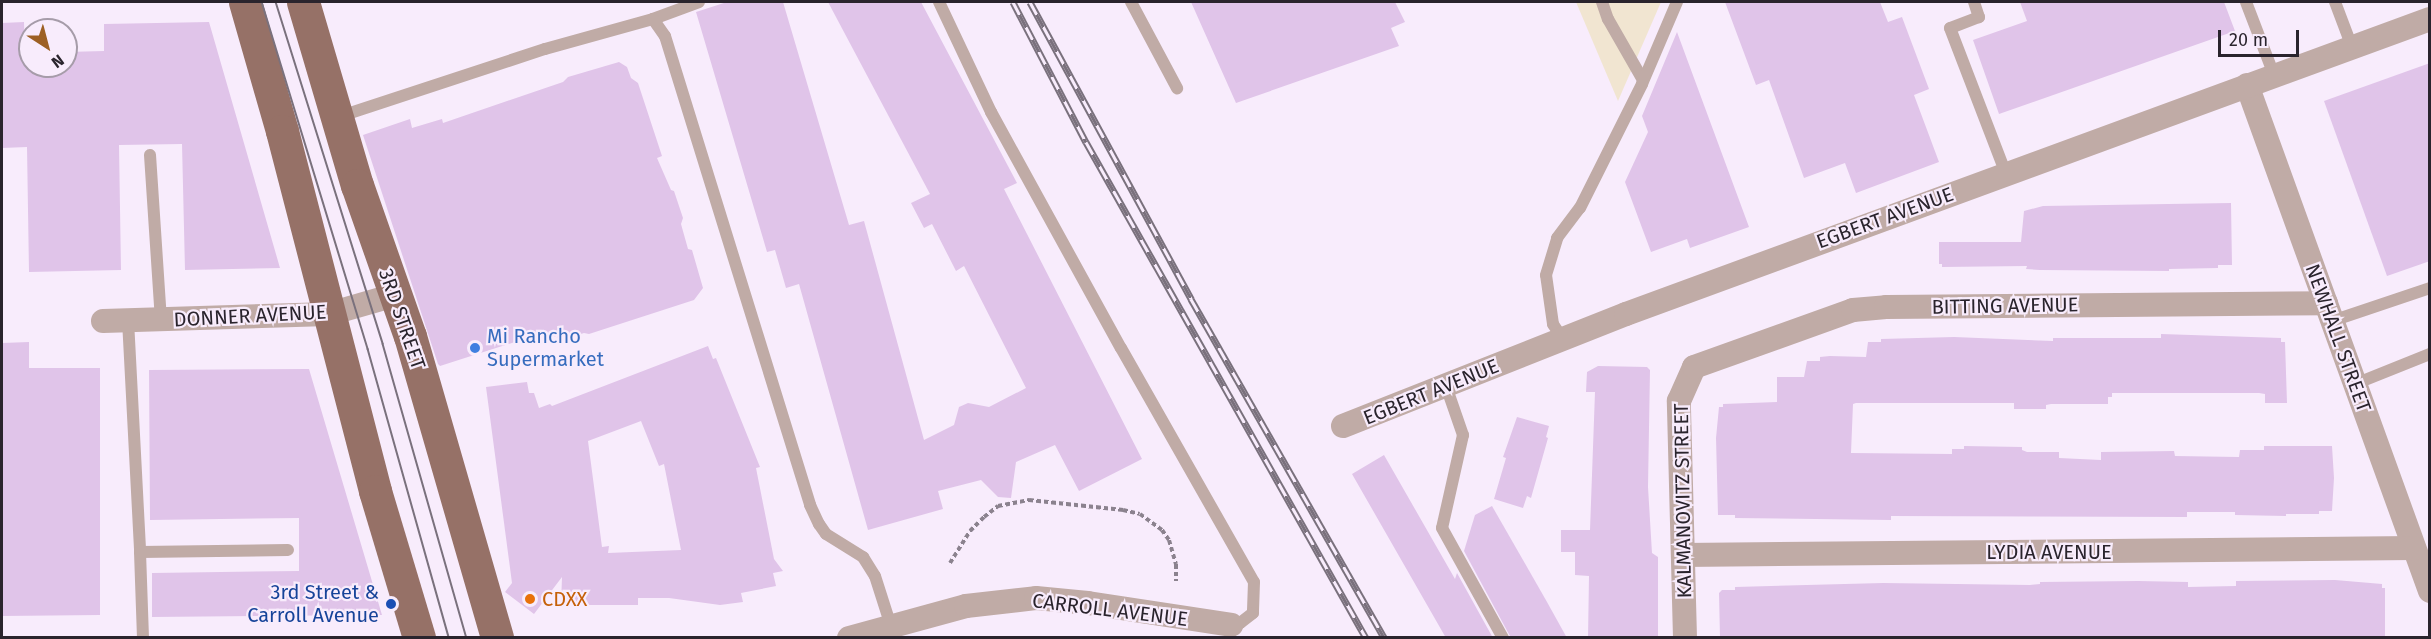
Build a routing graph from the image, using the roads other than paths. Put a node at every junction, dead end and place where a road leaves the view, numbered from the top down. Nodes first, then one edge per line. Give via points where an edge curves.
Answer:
1 (245, 2) edge
2 (303, 2) edge
3 (699, 2) edge
4 (939, 2) edge
5 (1131, 2) edge
6 (1602, 2) edge
7 (1677, 2) edge
8 (1974, 2) edge
9 (2247, 2) edge
10 (2336, 2) edge
11 (654, 19) junction
12 (2430, 19) edge
13 (2352, 47) junction
14 (2274, 75) junction
15 (1644, 80) junction
16 (2247, 85) junction
17 (1177, 88) dead end
18 (336, 118) junction
19 (150, 155) dead end
20 (2006, 174) junction
21 (2430, 288) edge
22 (395, 295) junction
23 (2329, 312) junction
24 (329, 314) junction
25 (128, 320) junction
26 (161, 320) junction
27 (103, 321) dead end
28 (1563, 339) junction
29 (2430, 354) edge
30 (1694, 367) joint
31 (2355, 384) junction
32 (1446, 386) junction
33 (1343, 426) dead end
34 (2414, 548) junction
35 (288, 550) dead end
36 (140, 552) junction
37 (1683, 555) junction
38 (2430, 591) edge
39 (1231, 625) joint
40 (891, 626) junction
41 (143, 638) edge
42 (418, 638) edge
43 (497, 638) edge
44 (849, 638) edge
45 (1503, 638) edge
46 (1685, 638) edge

1 - 24 main road
2 - 18 main road, 3RD STREET
3 - 11 lane
4 - 39 lane via 992,112 1254,582 1253,613
5 - 17 lane
6 - 15 lane
7 - 15 lane
8 - 20 lane via 1979,17 1950,27
9 - 14 lane
10 - 13 lane
11 - 18 lane via 545,49
11 - 40 lane via 665,36 810,505 826,534 863,557 875,576
12 - 13 street, EGBERT AVENUE
13 - 14 street, EGBERT AVENUE
14 - 16 street, EGBERT AVENUE
15 - 28 lane via 1580,208 1557,238 1546,275 1553,324
16 - 20 street, EGBERT AVENUE
16 - 23 street, NEWHALL STREET
18 - 22 main road, 3RD STREET
19 - 26 lane
20 - 28 street, EGBERT AVENUE
21 - 23 lane
22 - 24 street, DONNER AVENUE
22 - 43 main road, 3RD STREET
23 - 30 street, BITTING AVENUE via 1886,307 1853,310
23 - 31 street, NEWHALL STREET
24 - 26 street, DONNER AVENUE
24 - 42 main road
25 - 26 street, DONNER AVENUE
25 - 27 street, DONNER AVENUE
25 - 36 lane
28 - 32 street, EGBERT AVENUE
29 - 31 lane
30 - 37 street, KALMANOVITZ STREET via 1679,401
31 - 34 street, NEWHALL STREET
32 - 33 street, EGBERT AVENUE
32 - 45 lane via 1463,435 1442,528
34 - 37 street, LYDIA AVENUE
34 - 38 street, NEWHALL STREET
35 - 36 lane
36 - 41 lane
37 - 46 street, KALMANOVITZ STREET
39 - 40 street, CARROLL AVENUE via 1036,598 966,606
40 - 44 street, CARROLL AVENUE

